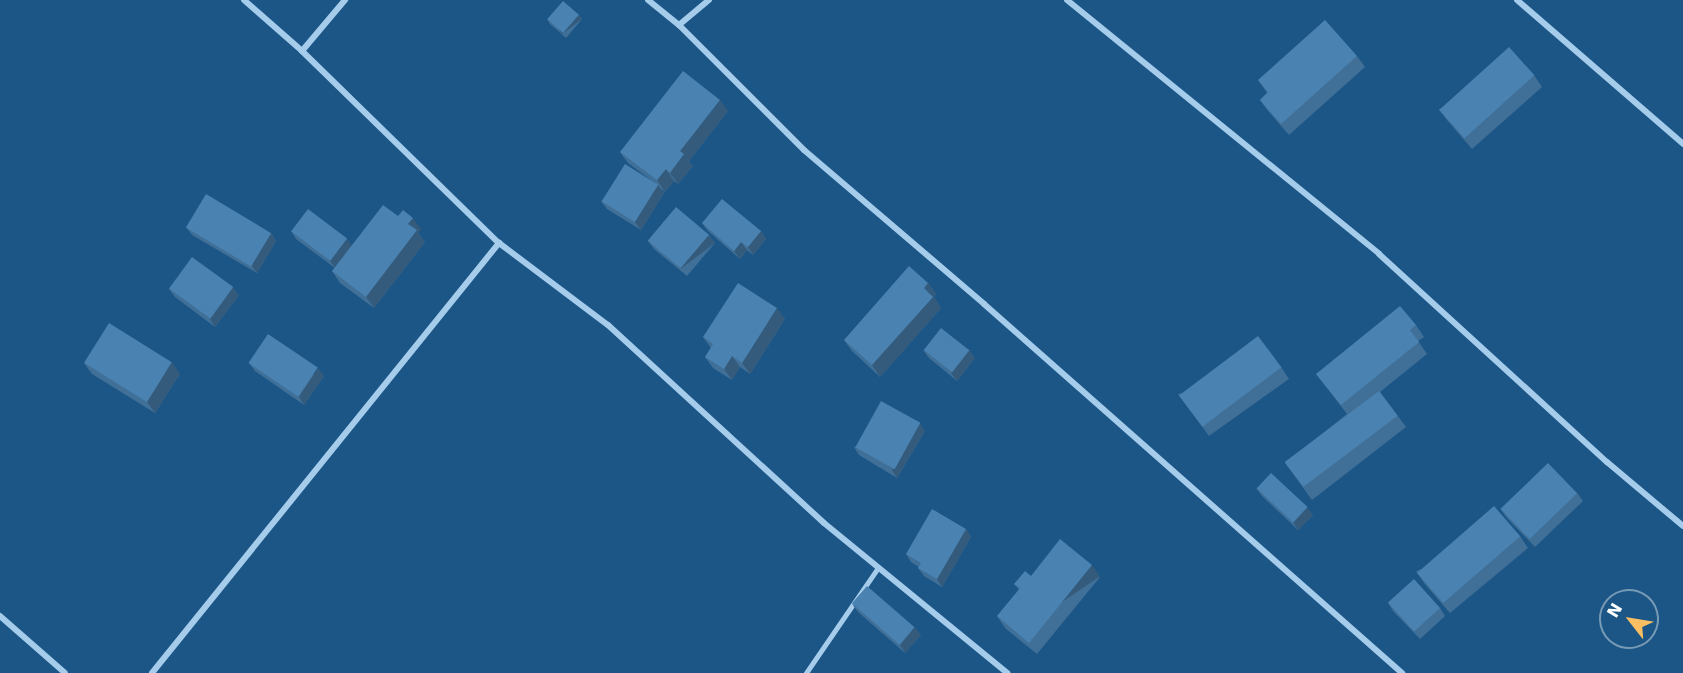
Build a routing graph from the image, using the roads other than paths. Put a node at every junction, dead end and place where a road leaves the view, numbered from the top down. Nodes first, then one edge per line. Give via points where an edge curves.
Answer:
1 (243, 0) edge
2 (345, 0) edge
3 (648, 0) edge
4 (709, 0) edge
5 (1067, 0) edge
6 (1517, 0) edge
7 (678, 25) junction
8 (302, 51) junction
9 (1683, 144) edge
10 (499, 243) junction
11 (1683, 526) edge
12 (878, 568) junction
13 (0, 616) edge
14 (65, 673) edge
15 (152, 673) edge
16 (806, 673) edge
17 (1007, 673) edge
18 (1402, 673) edge

1 - 8 street
2 - 8 street
3 - 7 street
4 - 7 street
5 - 11 street via 1379,254
6 - 9 street
7 - 18 street via 804,150
8 - 10 street
10 - 12 street via 608,325
10 - 15 street
12 - 16 lane
12 - 17 street
13 - 14 street

